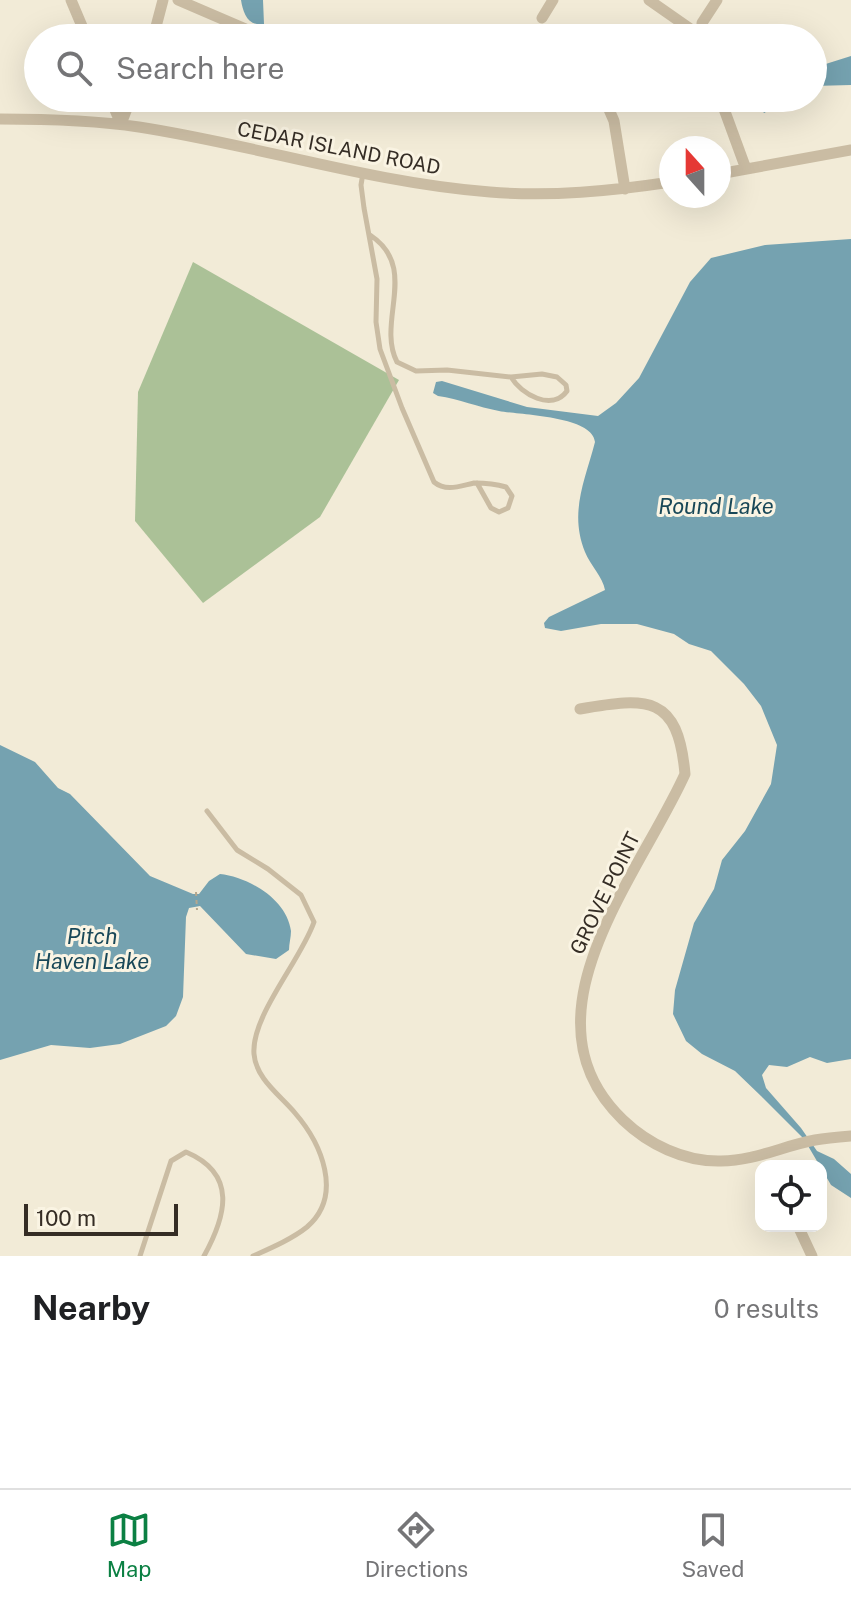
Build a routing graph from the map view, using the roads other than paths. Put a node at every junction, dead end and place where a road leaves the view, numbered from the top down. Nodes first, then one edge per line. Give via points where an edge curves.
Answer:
1 (71, 0) edge
2 (163, 0) edge
3 (178, 0) edge
4 (553, 0) edge
5 (649, 0) edge
6 (717, 0) edge
7 (542, 18) dead end
8 (81, 24) edge
9 (157, 24) edge
10 (234, 24) edge
11 (683, 24) edge
12 (702, 24) edge
13 (116, 112) edge
14 (126, 112) edge
15 (610, 112) edge
16 (725, 112) edge
17 (0, 119) edge
18 (121, 124) junction
19 (851, 150) edge
20 (746, 169) junction
21 (363, 172) junction
22 (731, 172) edge
23 (659, 184) edge
24 (625, 189) junction
25 (370, 235) junction
26 (511, 377) junction
27 (477, 483) junction
28 (580, 709) dead end
29 (207, 811) dead end
30 (851, 1136) edge
31 (768, 1160) edge
32 (755, 1161) edge
33 (801, 1232) edge
34 (140, 1256) edge
35 (204, 1256) edge
36 (253, 1256) edge
37 (812, 1256) edge

1 - 8 street
2 - 9 street
3 - 10 street
4 - 7 street
5 - 11 street
6 - 12 street
13 - 18 street
14 - 18 street
15 - 24 street
16 - 20 street
17 - 18 street, CEDAR ISLAND ROAD
18 - 21 street, CEDAR ISLAND ROAD
19 - 20 street
20 - 22 street
21 - 24 street, CEDAR ISLAND ROAD via 498,193
21 - 25 lane
23 - 24 street, CEDAR ISLAND ROAD
25 - 26 lane via 383,243 396,278 390,339 397,362 416,371
25 - 27 lane via 380,349 428,471 443,488
26 - 26 lane via 557,377 567,391 554,400 541,399 526,395
27 - 27 lane via 506,487 512,496 508,508 491,508
28 - 32 street, GROVE POINT via 638,701 659,708 678,734 685,774 601,934 583,984 579,1031 588,1072 605,1103 639,1135 677,1154
29 - 36 lane via 237,850 301,895 314,922 260,1022 254,1055 267,1083 317,1144 326,1189 308,1226
30 - 31 street, GROVE POINT via 799,1144
33 - 37 street
34 - 35 lane via 171,1161 186,1152 199,1157 223,1187 224,1205

